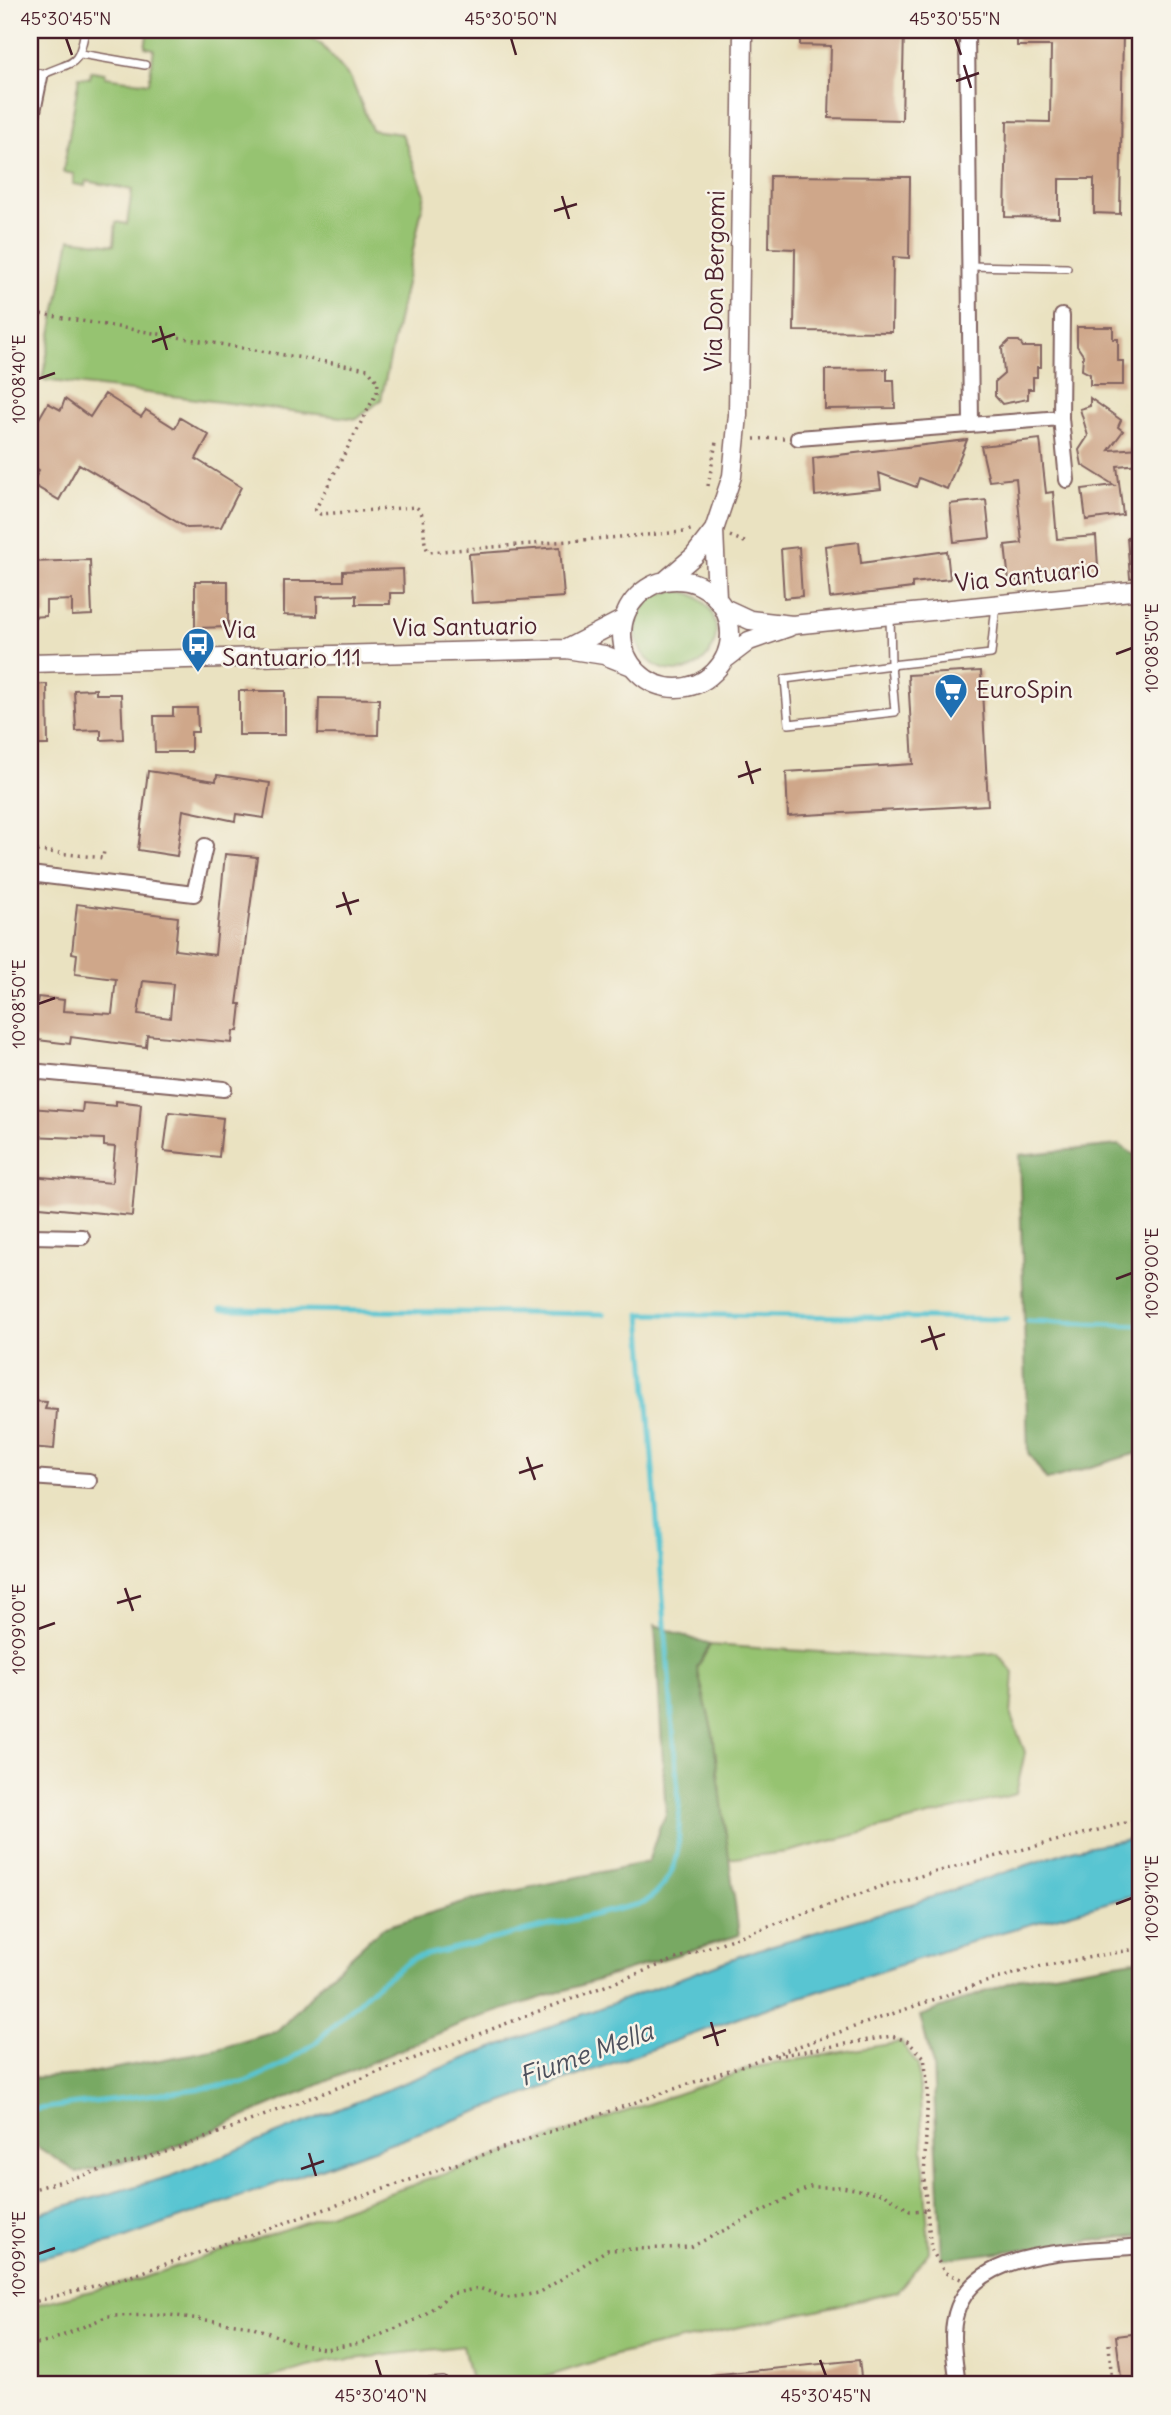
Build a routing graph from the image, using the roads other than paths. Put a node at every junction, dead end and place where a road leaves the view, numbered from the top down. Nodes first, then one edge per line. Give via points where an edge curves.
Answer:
1 (85, 30) edge
2 (743, 30) edge
3 (967, 30) edge
4 (81, 54) junction
5 (145, 65) dead end
6 (35, 77) edge
7 (30, 126) edge
8 (969, 266) junction
9 (1066, 268) dead end
10 (1062, 316) dead end
11 (1061, 418) junction
12 (971, 425) junction
13 (798, 438) road end
14 (1067, 480) dead end
15 (706, 526) junction
16 (666, 580) junction
17 (1141, 590) edge
18 (720, 603) junction
19 (996, 603) junction
20 (890, 615) junction
21 (624, 619) junction
22 (792, 625) junction
23 (566, 649) junction
24 (724, 660) junction
25 (30, 663) edge
26 (632, 666) junction
27 (891, 666) junction
28 (205, 846) dead end
29 (30, 874) edge
30 (30, 1071) edge
31 (224, 1089) dead end
32 (30, 1236) edge
33 (82, 1237) dead end
34 (30, 1477) edge
35 (89, 1481) dead end
36 (1141, 2246) edge
37 (393, 2385) edge
38 (444, 2385) edge
39 (958, 2385) edge

1 - 4 lane
2 - 15 street, Via Don Bergomi via 738,415 732,476
3 - 8 street
4 - 5 lane
4 - 6 lane via 74,64
6 - 7 street
8 - 9 lane
8 - 12 street
10 - 11 street
11 - 12 street
11 - 14 street
12 - 13 street
15 - 16 street, Via Don Bergomi via 694,556
15 - 18 street, Via Don Bergomi
16 - 18 street via 693,583
16 - 21 street via 632,601
17 - 19 street, Via Santuario
18 - 22 street, Via Santuario via 750,620
18 - 24 street via 730,625
19 - 20 street, Via Santuario
19 - 27 lane via 991,654
20 - 22 street, Via Santuario
20 - 27 lane
21 - 23 street, Via Santuario
21 - 26 street via 623,643
22 - 24 street, Via Santuario via 749,641
23 - 25 street, Via Santuario
23 - 26 street, Via Santuario via 604,655
24 - 26 street via 713,674 679,689 653,683
27 - 27 lane via 785,679 789,724 895,712
28 - 29 street via 194,894
30 - 31 street
32 - 33 street
34 - 35 street
36 - 39 street via 1020,2259 995,2267 973,2283 959,2304 953,2335
37 - 38 lane via 443,2381

